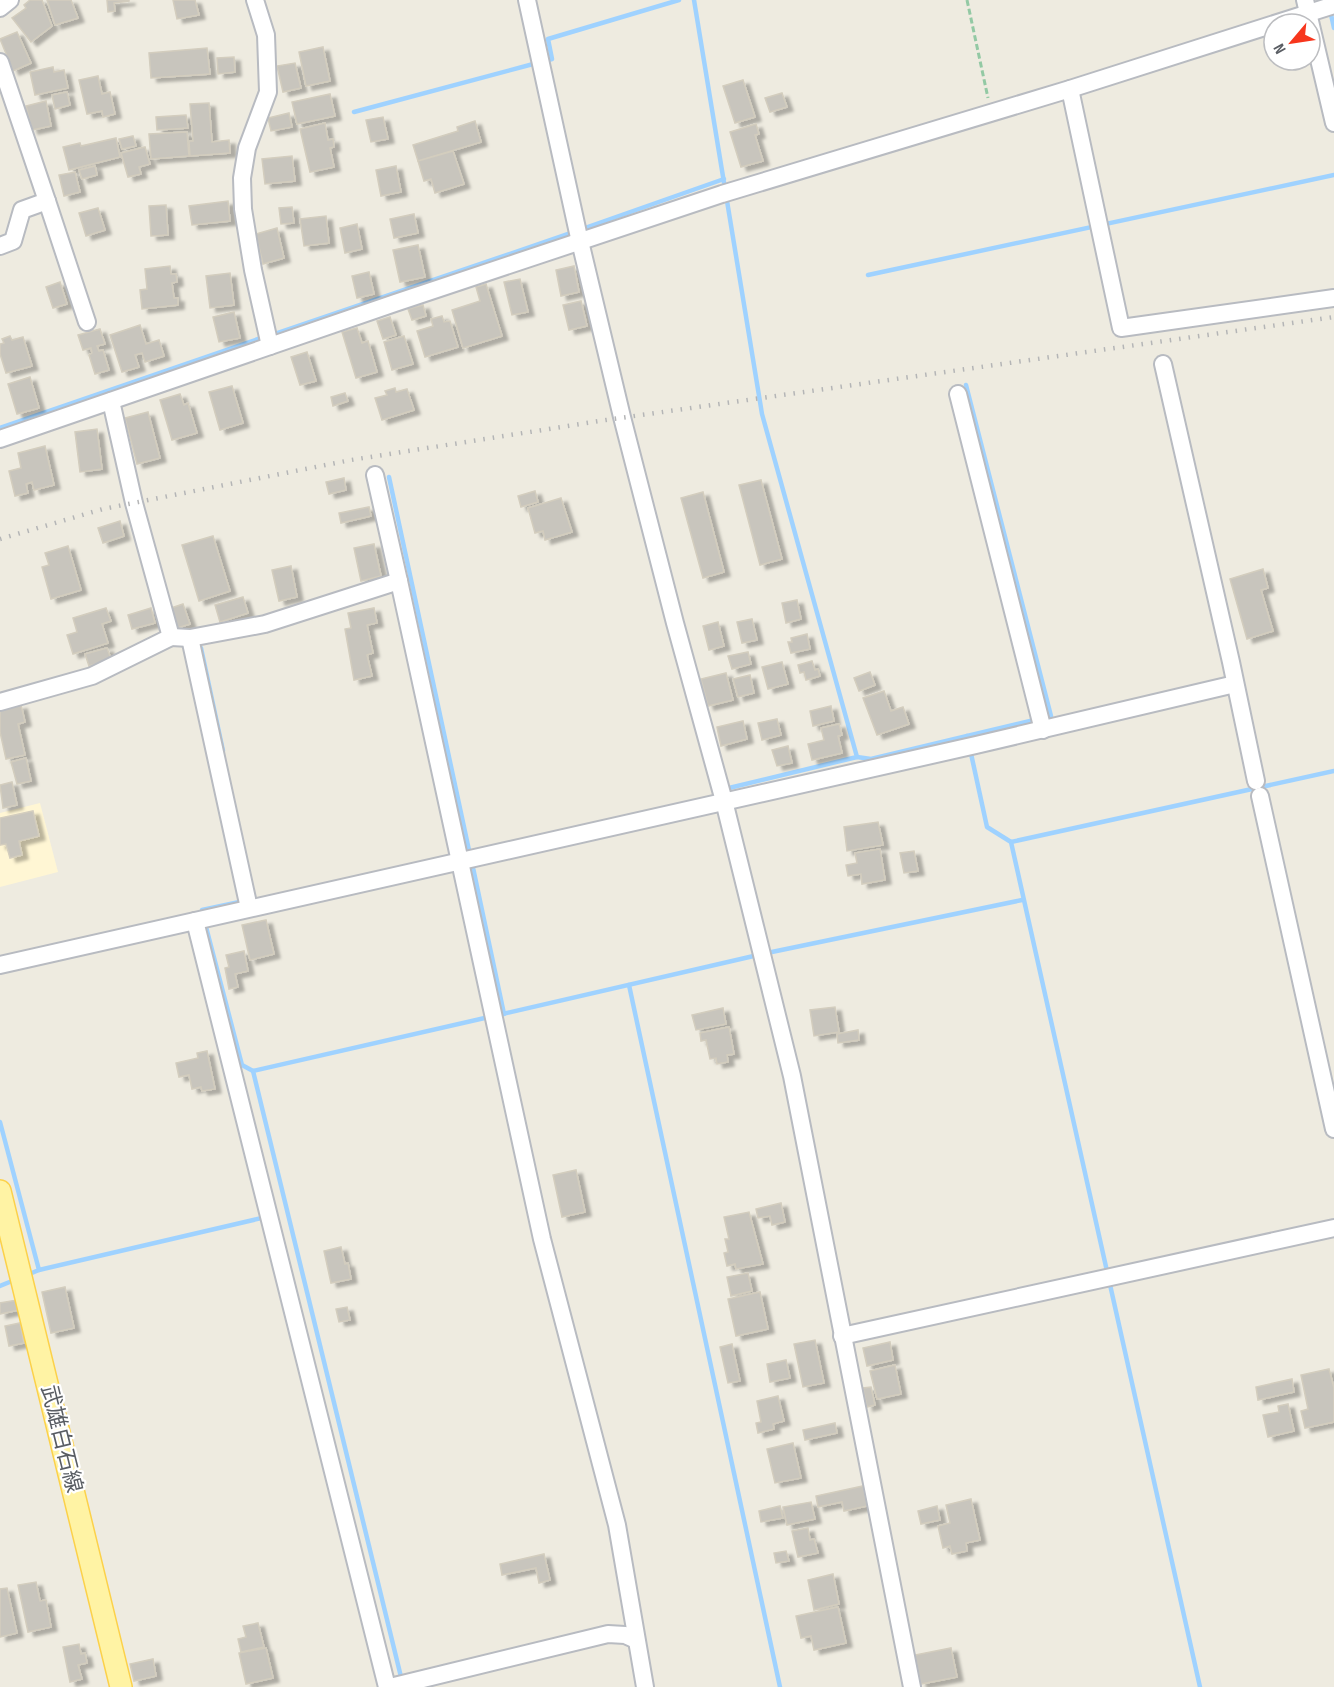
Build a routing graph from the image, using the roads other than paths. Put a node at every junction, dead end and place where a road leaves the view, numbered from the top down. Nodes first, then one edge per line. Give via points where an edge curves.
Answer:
1 (10, 0) edge
2 (255, 0) edge
3 (527, 0) edge
4 (1318, 6) edge
5 (0, 8) edge
6 (0, 62) edge
7 (1070, 89) junction
8 (1334, 123) edge
9 (47, 201) junction
10 (578, 234) junction
11 (0, 246) edge
12 (1334, 298) edge
13 (87, 322) dead end
14 (268, 341) junction
15 (1163, 364) dead end
16 (958, 394) dead end
17 (111, 400) junction
18 (2, 431) edge
19 (375, 475) dead end
20 (399, 580) junction
21 (171, 637) junction
22 (190, 638) junction
23 (1235, 684) junction
24 (0, 702) edge
25 (1041, 722) junction
26 (724, 801) junction
27 (467, 859) junction
28 (247, 902) junction
29 (201, 919) junction
30 (0, 965) edge
31 (1334, 1129) edge
32 (0, 1191) edge
33 (1334, 1228) edge
34 (842, 1336) junction
35 (636, 1640) junction
36 (396, 1685) edge
37 (121, 1687) edge
38 (645, 1687) edge
39 (912, 1687) edge

1 - 5 street
2 - 14 street via 266,36 268,92 247,148 242,178 243,209
3 - 10 street
4 - 7 street
4 - 8 street
6 - 9 street
7 - 10 street
7 - 12 street via 1121,328
9 - 11 street via 22,210 13,241
9 - 13 street
10 - 14 street
10 - 26 street via 663,577
14 - 17 street
15 - 23 street
16 - 25 street
17 - 18 street
17 - 21 street
19 - 20 street
20 - 22 street via 265,624
20 - 27 street
21 - 22 street
21 - 24 street via 92,676
22 - 28 street
23 - 25 street
23 - 31 street
25 - 26 street via 970,747
26 - 27 street
26 - 34 street via 792,1076
27 - 28 street
27 - 35 street via 493,1016 542,1239 616,1525
28 - 29 street
29 - 30 street
29 - 36 street via 270,1218
32 - 37 main road, 武雄白石線
33 - 34 street
34 - 39 street
35 - 36 street via 608,1634
35 - 38 street

